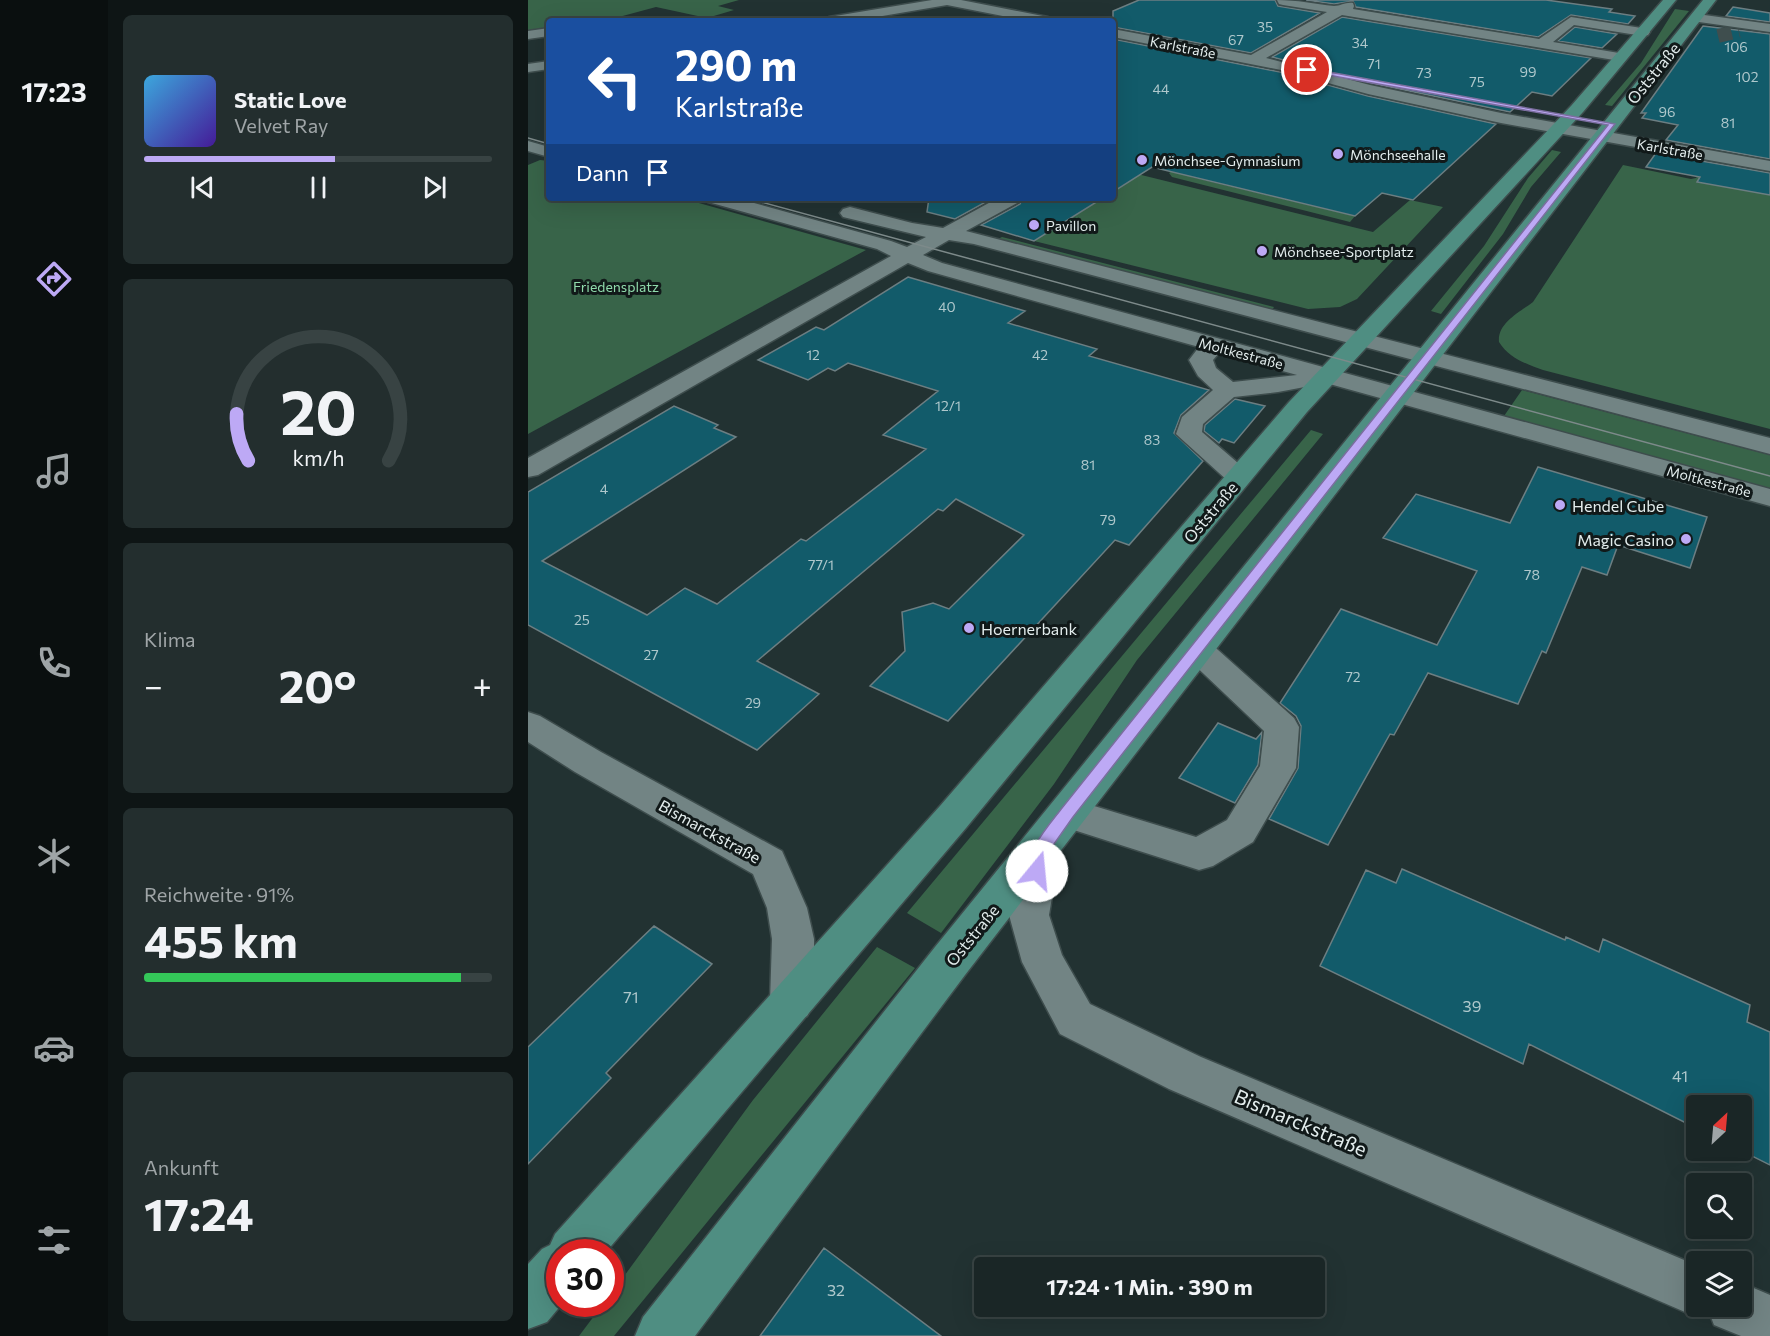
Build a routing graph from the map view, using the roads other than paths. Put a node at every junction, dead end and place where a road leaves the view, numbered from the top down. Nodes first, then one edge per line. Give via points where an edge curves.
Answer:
1 (1359, 0) edge
2 (1710, 0) tunnel mouth
3 (948, 1) edge
4 (1283, 1) edge
5 (1666, 6) edge
6 (904, 9) junction
7 (1643, 9) dead end
8 (1341, 10) junction
9 (848, 18) edge
10 (917, 18) edge
11 (1033, 18) edge
12 (1697, 18) junction
13 (1313, 25) junction
14 (1770, 28) edge
15 (1337, 29) dead end
16 (1643, 32) junction
17 (546, 33) edge
18 (1116, 34) edge
19 (528, 36) edge
20 (1683, 36) junction
21 (1700, 37) tunnel mouth
22 (546, 42) edge
23 (528, 43) edge
24 (1542, 44) junction
25 (546, 51) edge
26 (528, 54) edge
27 (1620, 57) junction
28 (1253, 60) junction
29 (546, 65) edge
30 (1286, 67) junction
31 (528, 68) edge
32 (1263, 75) dead end
33 (1569, 116) junction
34 (1556, 129) junction
35 (1607, 131) junction
36 (1770, 154) edge
37 (1770, 166) edge
38 (726, 201) edge
39 (1006, 201) edge
40 (831, 207) dead end
41 (946, 234) junction
42 (907, 256) junction
43 (1361, 339) junction
44 (1213, 345) junction
45 (1427, 357) junction
46 (1328, 377) junction
47 (1227, 390) junction
48 (1396, 395) junction
49 (1770, 446) edge
50 (528, 469) edge
51 (1239, 476) junction
52 (1770, 498) edge
53 (1197, 649) junction
54 (528, 725) edge
55 (1068, 813) junction
56 (1041, 849) junction
57 (792, 1002) junction
58 (584, 1239) edge
59 (546, 1284) edge
60 (1686, 1287) edge
61 (528, 1304) edge
62 (1752, 1314) edge
63 (1770, 1322) edge
64 (662, 1336) edge

1 - 8 street
2 - 12 main road, Oststraße
3 - 6 street
3 - 11 street
4 - 8 street
5 - 7 street
5 - 16 main road, Oststraße
6 - 9 street
6 - 10 street
8 - 13 street
8 - 24 street
12 - 14 street via 1745,28
12 - 20 main road, Oststraße
13 - 15 street
13 - 28 street
16 - 24 street via 1571,21
16 - 27 main road, Oststraße
17 - 19 street
18 - 28 street, Karlstraße
20 - 21 street
20 - 35 main road, Oststraße
22 - 23 street
24 - 27 street
25 - 26 street
27 - 33 main road, Oststraße via 1600,73
28 - 30 street, Karlstraße
29 - 31 street
30 - 32 street
30 - 33 street, Karlstraße
30 - 34 street, Karlstraße via 1370,90
33 - 34 main road, Oststraße
33 - 35 street, Karlstraße
34 - 35 street, Karlstraße
34 - 43 main road, Oststraße
35 - 36 street, Karlstraße
35 - 37 street, Karlstraße
35 - 45 main road, Oststraße
38 - 42 street, Moltkestraße via 884,245
39 - 41 street
40 - 41 street
41 - 42 street
41 - 43 street via 975,238
42 - 44 street, Moltkestraße
42 - 50 street
43 - 45 street
43 - 46 main road, Oststraße
44 - 46 street, Moltkestraße
44 - 47 street via 1201,360 1206,372
45 - 48 main road, Oststraße
45 - 49 street
46 - 47 street
46 - 48 street, Moltkestraße
46 - 51 main road, Oststraße
47 - 51 street via 1191,422 1189,434
48 - 52 street, Moltkestraße
48 - 53 main road, Oststraße
51 - 57 main road, Oststraße
53 - 55 main road, Oststraße
53 - 55 street via 1282,727 1278,768 1240,831 1199,854
54 - 57 street, Bismarckstraße via 768,863 787,908 793,939
55 - 56 main road, Oststraße
56 - 60 street, Bismarckstraße via 1029,915 1042,962 1075,1019 1185,1073
56 - 64 main road, Oststraße via 950,961
57 - 58 main road, Oststraße
59 - 61 main road
62 - 63 street

